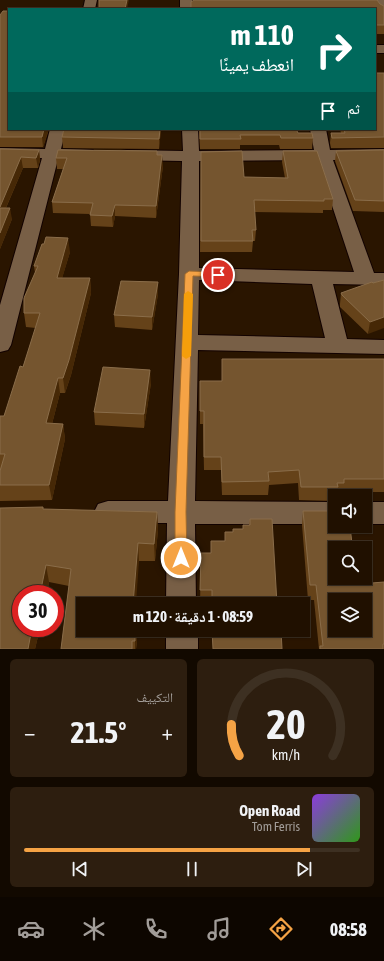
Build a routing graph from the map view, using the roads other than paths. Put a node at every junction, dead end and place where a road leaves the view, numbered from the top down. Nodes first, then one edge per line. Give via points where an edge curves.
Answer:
1 (379, 0) edge
2 (384, 9) edge
3 (58, 130) edge
4 (190, 130) edge
5 (318, 130) edge
6 (0, 153) edge
7 (52, 153) junction
8 (323, 154) junction
9 (384, 154) edge
10 (191, 156) junction
11 (189, 274) junction
12 (321, 278) junction
13 (375, 278) edge
14 (187, 342) junction
15 (0, 345) edge
16 (338, 346) junction
17 (384, 347) edge
18 (86, 512) edge
19 (181, 512) junction
20 (328, 513) edge
21 (372, 513) edge
22 (384, 513) edge
23 (181, 597) edge
24 (182, 637) edge
25 (182, 649) edge

1 - 2 street
3 - 7 street
4 - 10 street
5 - 8 street
6 - 7 street
7 - 10 street
7 - 15 street
8 - 9 street
8 - 10 street
8 - 13 street
10 - 11 street
11 - 12 street
11 - 14 street
12 - 13 street
12 - 16 street
14 - 16 street
14 - 19 street
16 - 17 street
18 - 19 street
19 - 20 street
19 - 23 street
21 - 22 street
24 - 25 street

